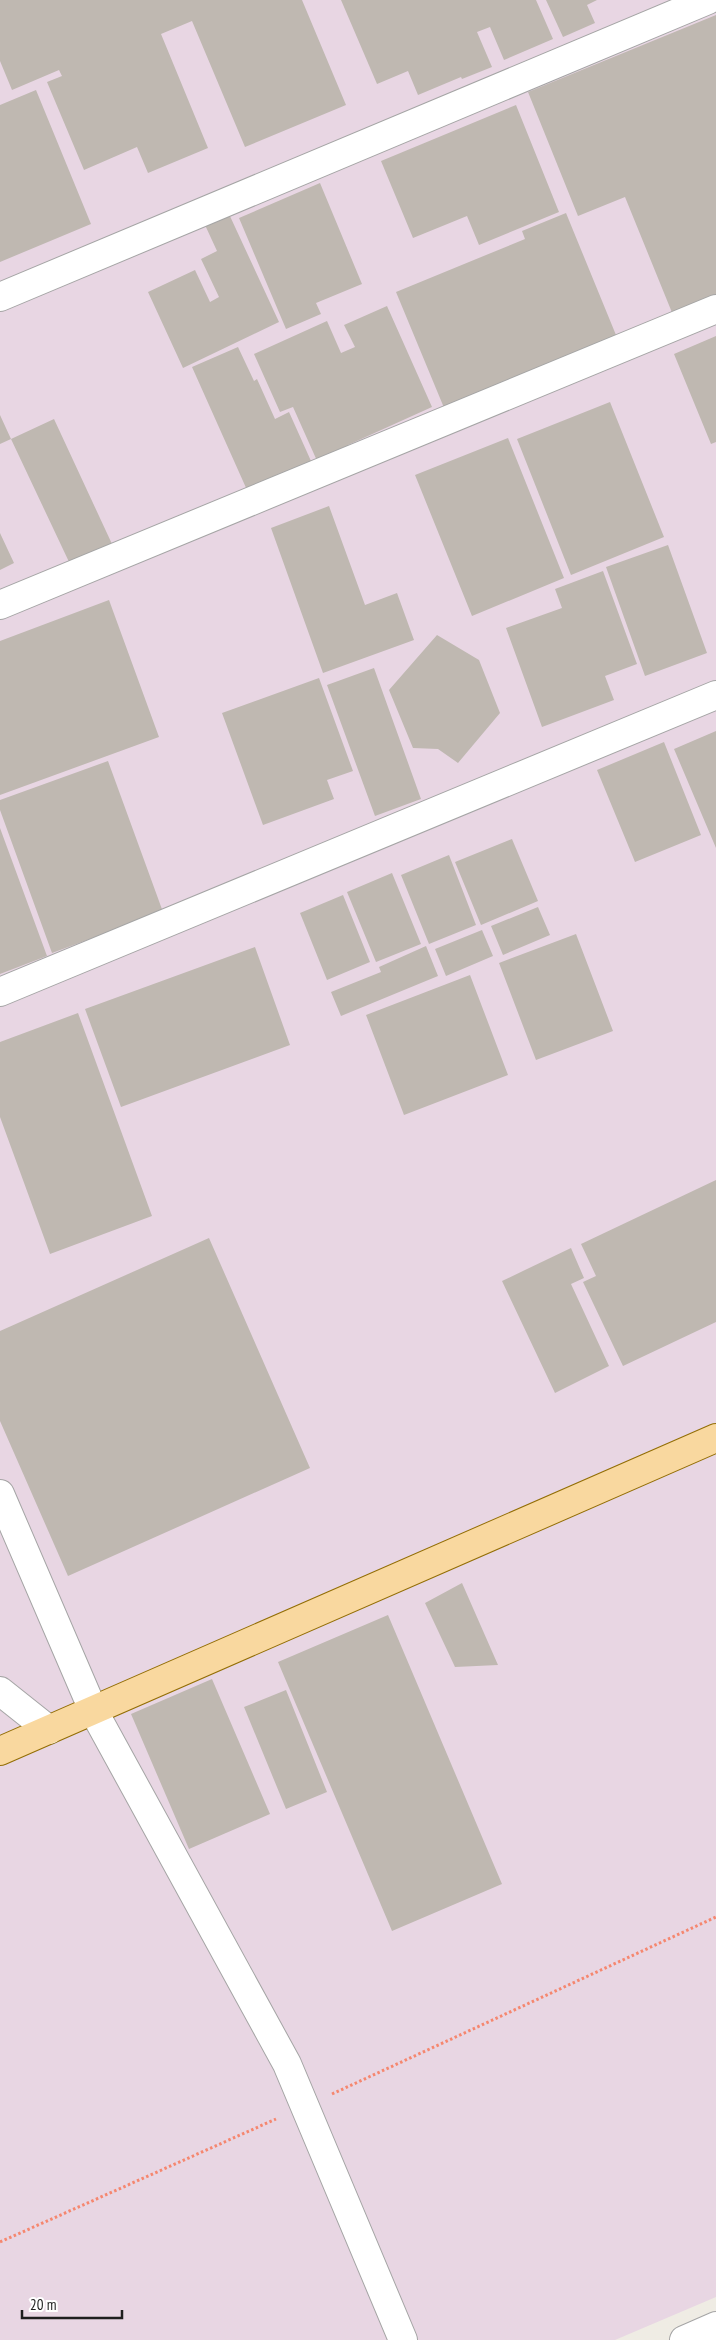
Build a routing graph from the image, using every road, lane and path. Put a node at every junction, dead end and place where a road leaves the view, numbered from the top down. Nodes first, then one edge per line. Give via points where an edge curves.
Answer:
1 (708, 0) edge
2 (0, 297) edge
3 (716, 309) edge
4 (0, 605) edge
5 (716, 695) edge
6 (0, 992) edge
7 (716, 1438) edge
8 (0, 1494) edge
9 (0, 1691) edge
10 (93, 1710) junction
11 (49, 1730) junction
12 (0, 1751) edge
13 (716, 1917) edge
14 (305, 2106) junction
15 (0, 2242) edge
16 (716, 2326) edge
17 (403, 2340) edge
18 (684, 2340) edge

1 - 2 street
3 - 4 street
5 - 6 street
7 - 10 main road
8 - 10 street
9 - 11 street
10 - 11 main road
10 - 14 street via 287,2064
11 - 12 main road
13 - 14 path
14 - 15 path
14 - 17 street
16 - 18 street

